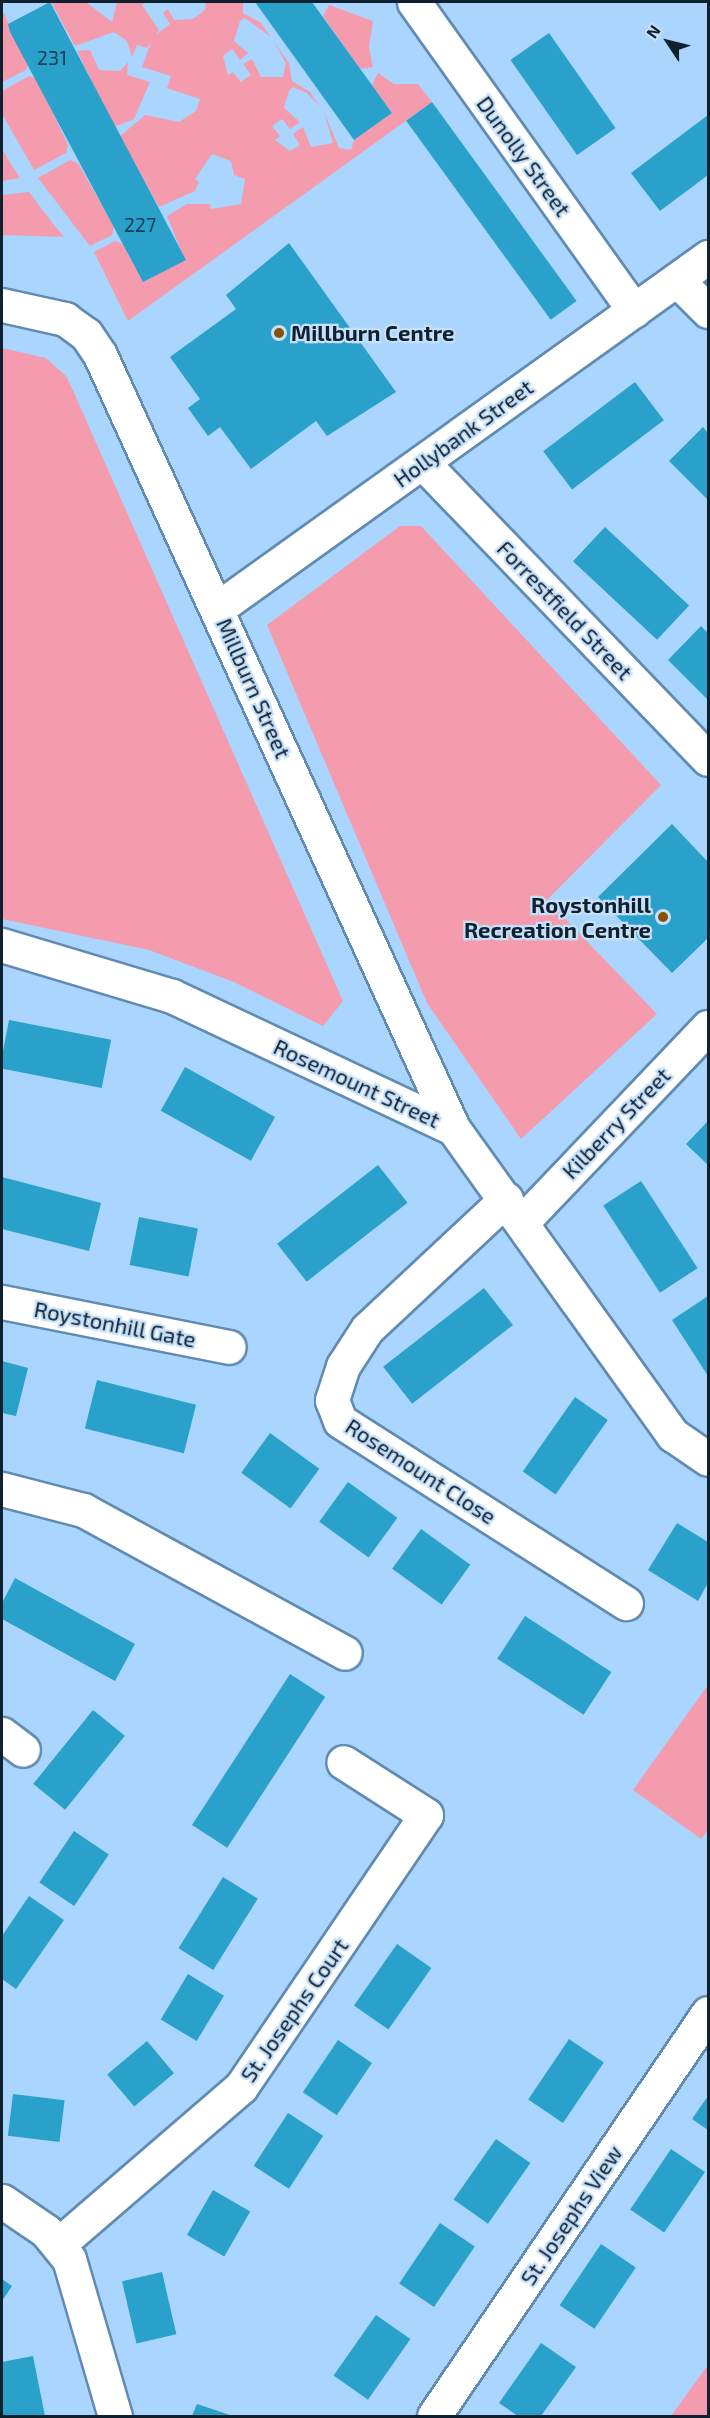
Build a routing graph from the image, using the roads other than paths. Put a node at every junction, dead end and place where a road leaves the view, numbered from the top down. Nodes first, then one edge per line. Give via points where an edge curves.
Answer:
1 (414, 2) edge
2 (708, 257) edge
3 (677, 280) junction
4 (2, 305) edge
5 (634, 310) junction
6 (708, 311) edge
7 (422, 462) junction
8 (218, 608) junction
9 (708, 759) edge
10 (2, 945) edge
11 (708, 1027) edge
12 (453, 1128) junction
13 (515, 1209) junction
14 (2, 1302) edge
15 (229, 1347) dead end
16 (708, 1459) edge
17 (2, 1489) edge
18 (626, 1603) dead end
19 (345, 1653) dead end
20 (343, 1762) dead end
21 (708, 2013) edge
22 (2, 2201) edge
23 (59, 2244) junction
24 (115, 2416) edge
25 (434, 2416) edge

1 - 5 street, Dunolly Street
2 - 3 street, Hollybank Street
3 - 5 street, Hollybank Street
3 - 6 street
4 - 8 street, Millburn Street via 53,313 76,325 95,346
5 - 7 street, Hollybank Street
7 - 8 street, Hollybank Street
7 - 9 street, Forrestfield Street
8 - 12 street, Millburn Street
10 - 12 street, Rosemount Street via 172,996
11 - 13 street, Kilberry Street
12 - 13 street, Rosemount Street
13 - 16 street, Rosemount Street via 673,1435
13 - 18 street, Rosemount Close via 367,1329 344,1366 332,1400 340,1421
14 - 15 street, Roystonhill Gate
17 - 19 street via 83,1510
20 - 23 street, St. Josephs Court via 426,1815 241,2087
21 - 25 street, St. Josephs View
22 - 23 street
23 - 24 street via 74,2271

